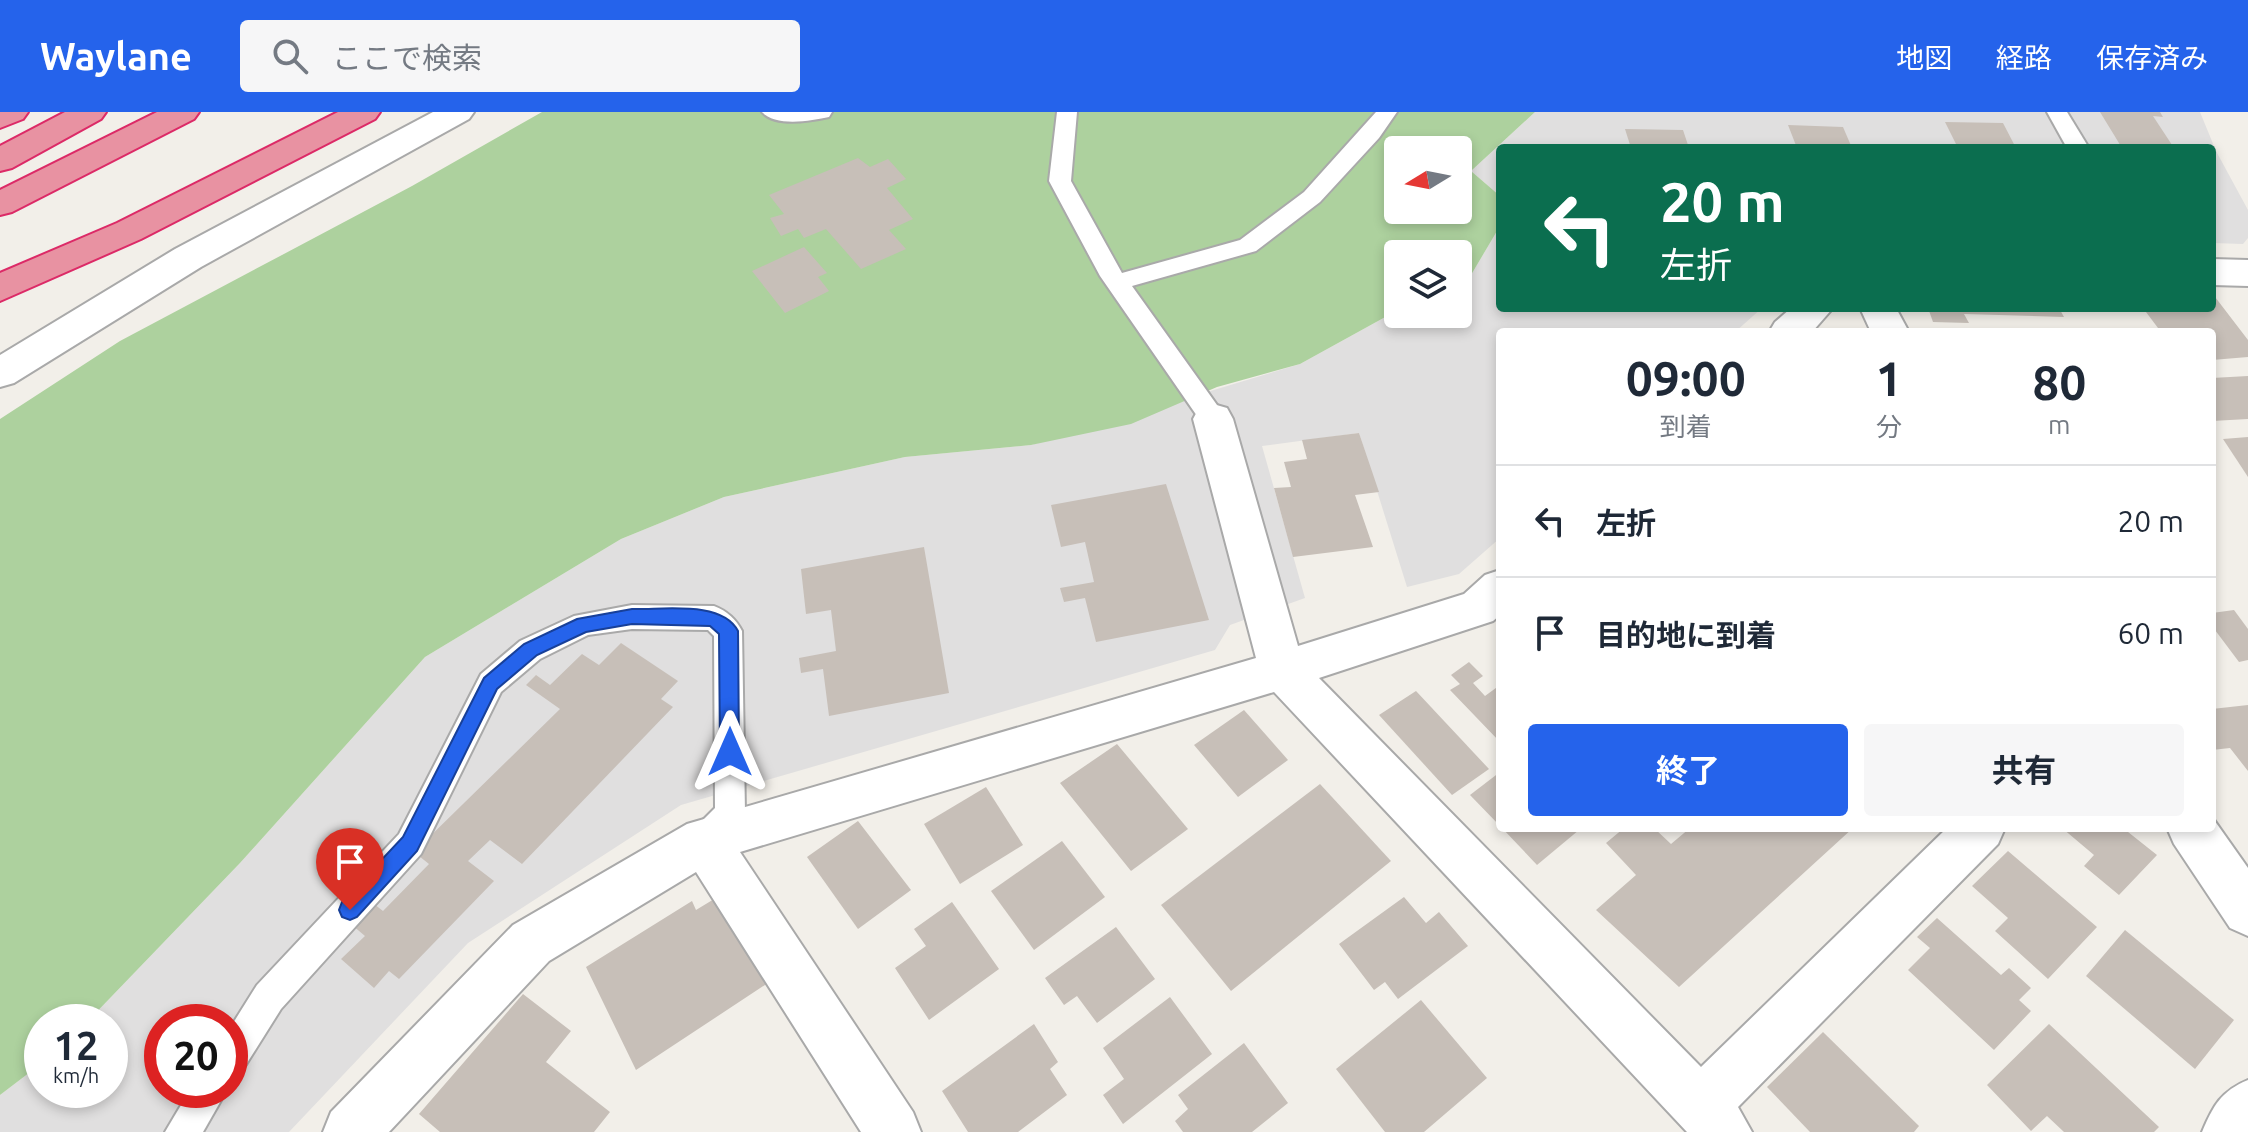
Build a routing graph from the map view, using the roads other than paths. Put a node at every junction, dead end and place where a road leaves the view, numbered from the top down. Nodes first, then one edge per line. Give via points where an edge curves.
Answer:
1 (12, 112) edge
2 (90, 112) edge
3 (183, 112) edge
4 (297, 112) edge
5 (364, 112) edge
6 (458, 112) edge
7 (772, 112) edge
8 (822, 112) edge
9 (1067, 112) edge
10 (1387, 112) edge
11 (2057, 112) edge
12 (0, 118) edge
13 (2076, 144) edge
14 (0, 160) edge
15 (0, 204) edge
16 (2216, 272) edge
17 (0, 273) edge
18 (2248, 273) edge
19 (1117, 282) junction
20 (0, 288) edge
21 (1810, 312) edge
22 (1792, 328) edge
23 (0, 373) edge
24 (1213, 419) joint
25 (1496, 592) edge
26 (1282, 670) junction
27 (1977, 832) edge
28 (2194, 832) edge
29 (704, 840) junction
30 (2248, 911) edge
31 (248, 1030) edge
32 (2248, 1107) edge
33 (198, 1108) edge
34 (1712, 1119) edge
35 (183, 1132) edge
36 (351, 1132) edge
37 (893, 1132) edge
38 (2230, 1132) edge

1 - 12 highway
2 - 14 highway
3 - 15 highway
4 - 17 highway via 98,215
5 - 20 highway via 129,231
6 - 23 street via 188,258
7 - 8 lane
9 - 19 lane via 1060,181
10 - 19 lane via 1312,197 1248,246
11 - 13 lane
16 - 18 street
19 - 24 lane
21 - 22 street
24 - 26 street
25 - 26 street via 1478,608
26 - 29 street
26 - 34 street
27 - 34 street
28 - 30 street
29 - 31 lane via 730,813 728,631 714,618 632,617 584,624 530,650 491,683 410,844 269,997
29 - 36 street via 531,943
29 - 37 street
32 - 38 street
33 - 35 lane

